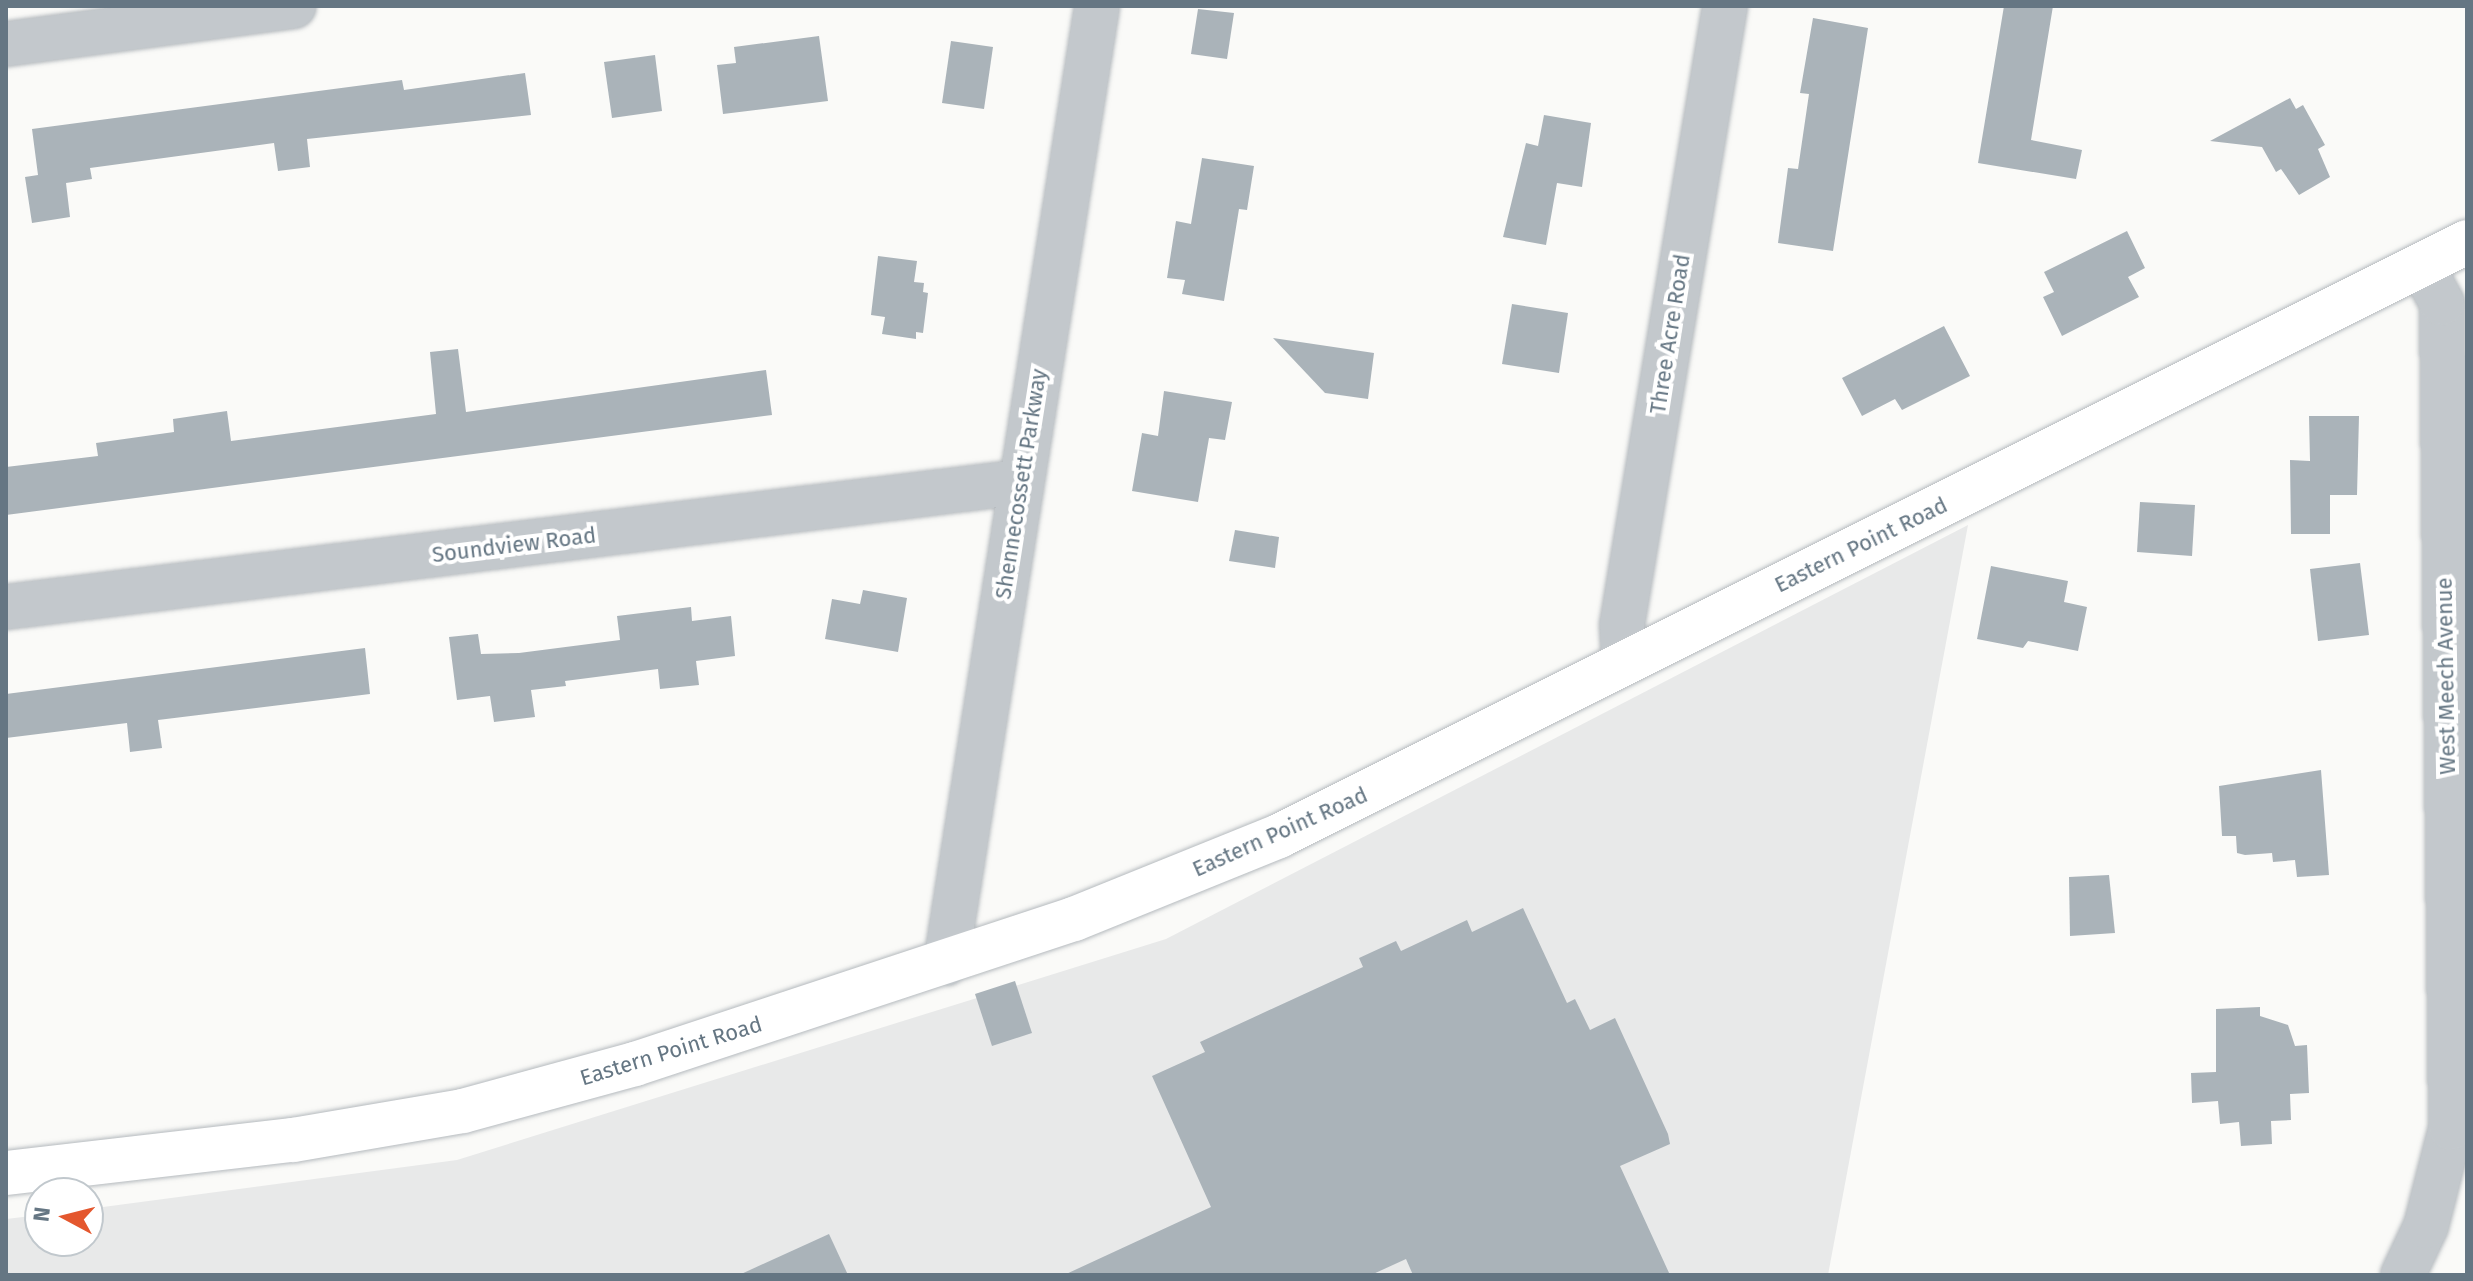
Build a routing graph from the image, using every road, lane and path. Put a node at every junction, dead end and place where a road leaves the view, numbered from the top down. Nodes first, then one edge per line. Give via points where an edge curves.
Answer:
1 (293, 6) edge
2 (1097, 6) edge
3 (1725, 6) edge
4 (184, 13) edge
5 (6, 44) edge
6 (2467, 242) edge
7 (2421, 265) junction
8 (1021, 482) junction
9 (6, 607) edge
10 (1624, 663) junction
11 (946, 963) junction
12 (2459, 1127) edge
13 (6, 1173) edge
14 (2403, 1275) edge

1 - 4 street
2 - 8 street, Shennecossett Parkway
3 - 10 street, Three Acre Road via 1622,625
4 - 5 street
6 - 7 main road, Eastern Point Road
7 - 10 main road, Eastern Point Road
7 - 12 street, West Meech Avenue via 2442,303
8 - 9 street, Soundview Road
8 - 11 street, Shennecossett Parkway
10 - 11 main road, Eastern Point Road via 1279,836 1074,919
11 - 13 main road, Eastern Point Road via 635,1064 463,1111 293,1140
12 - 14 street, West Meech Avenue via 2426,1226

